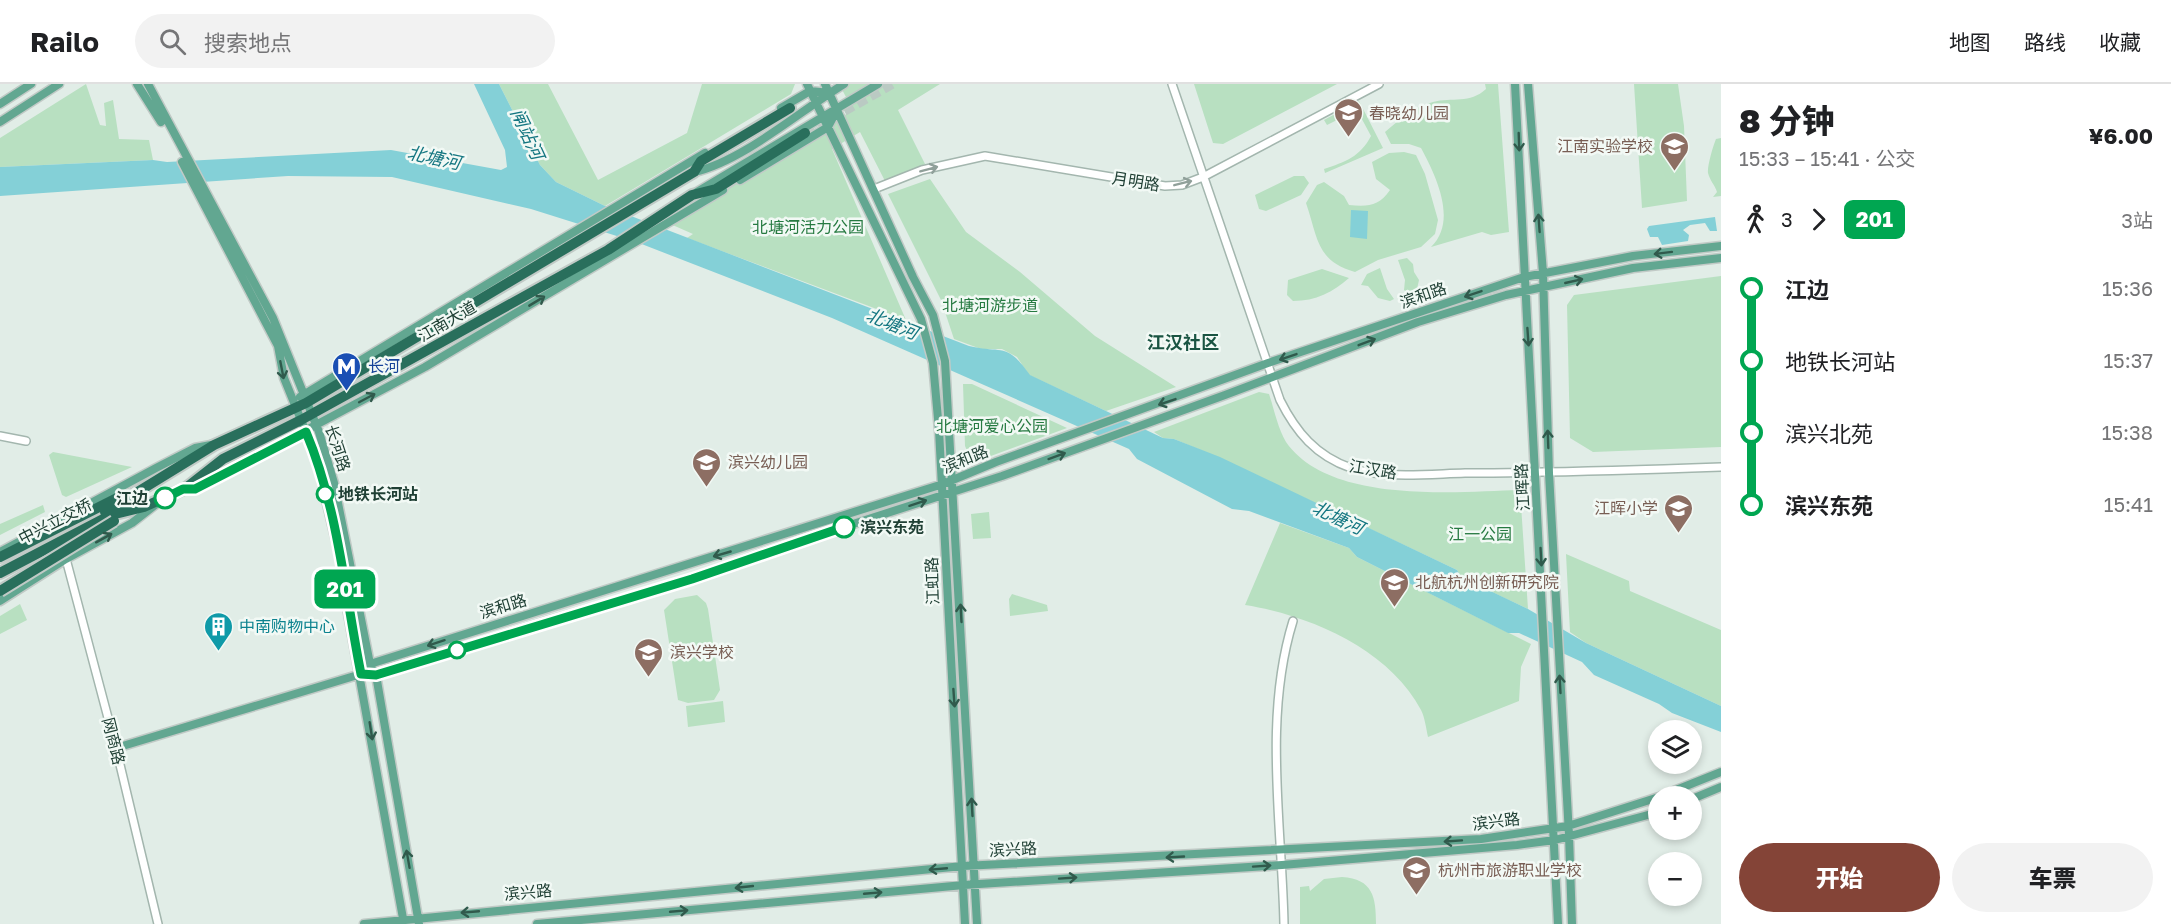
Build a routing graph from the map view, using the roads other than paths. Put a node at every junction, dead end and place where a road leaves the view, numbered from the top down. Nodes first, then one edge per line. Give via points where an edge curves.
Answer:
1 (31, 84) edge
2 (59, 84) edge
3 (137, 84) edge
4 (148, 84) edge
5 (825, 84) edge
6 (844, 84) edge
7 (878, 84) edge
8 (1172, 84) edge
9 (1379, 84) edge
10 (1515, 84) edge
11 (1528, 84) edge
12 (808, 88) edge
13 (830, 93) junction
14 (0, 104) edge
15 (817, 104) junction
16 (790, 108) dead end
17 (837, 110) junction
18 (823, 115) junction
19 (162, 119) junction
20 (0, 122) edge
21 (828, 127) junction
22 (805, 133) tunnel mouth
23 (694, 172) junction
24 (1203, 177) junction
25 (874, 189) junction
26 (692, 195) junction
27 (219, 223) junction
28 (1721, 246) edge
29 (1721, 258) edge
30 (535, 262) junction
31 (1543, 273) junction
32 (1524, 277) junction
33 (1543, 288) junction
34 (1525, 290) junction
35 (414, 358) junction
36 (1268, 363) junction
37 (419, 370) junction
38 (1273, 377) junction
39 (301, 401) junction
40 (306, 417) junction
41 (316, 426) junction
42 (306, 432) junction
43 (0, 436) edge
44 (26, 441) dead end
45 (214, 445) junction
46 (1721, 467) edge
47 (1537, 473) junction
48 (1549, 473) junction
49 (953, 478) junction
50 (943, 484) junction
51 (186, 488) junction
52 (953, 491) junction
53 (943, 495) junction
54 (165, 498) junction
55 (110, 512) junction
56 (0, 552) edge
57 (0, 557) edge
58 (66, 559) junction
59 (0, 565) edge
60 (0, 573) edge
61 (0, 591) edge
62 (0, 601) edge
63 (1293, 621) dead end
64 (370, 664) junction
65 (361, 674) junction
66 (376, 675) junction
67 (116, 748) junction
68 (1721, 772) edge
69 (1687, 786) edge
70 (1721, 787) edge
71 (1702, 795) edge
72 (1648, 802) edge
73 (1648, 814) edge
74 (1553, 828) junction
75 (1569, 830) junction
76 (1555, 840) junction
77 (1281, 851) junction
78 (1282, 865) junction
79 (963, 866) junction
80 (975, 866) junction
81 (976, 884) junction
82 (964, 885) junction
83 (419, 920) edge
84 (404, 921) edge
85 (158, 924) edge
86 (364, 924) edge
87 (537, 924) edge
88 (965, 924) edge
89 (977, 924) edge
90 (1284, 924) edge
91 (1558, 924) edge
92 (1572, 924) edge

1 - 14 main road
2 - 20 main road
3 - 19 main road, 长河路
4 - 19 main road, 长河路
5 - 13 main road, 江虹路
6 - 13 main road, 江南大道
7 - 17 main road, 江南大道
8 - 24 street, 江汉路
9 - 24 street, 月明路
10 -> 32 main road, 江晖路
31 -> 11 main road, 江晖路
12 - 13 main road
12 - 15 main road, 江虹路
12 - 30 main road
13 - 15 main road, 江南大道
13 - 17 main road, 江虹路
15 - 18 main road, 江虹路
15 - 23 main road, 江南大道 via 743,150
16 - 23 highway via 701,161
17 - 18 main road, 江南大道
17 - 21 main road
17 - 25 main road, 江虹路
18 - 21 main road, 江虹路
18 - 26 main road, 江南大道
19 - 27 main road, 长河路
37 -> 21 main road
21 - 50 main road, 江虹路 via 921,319 933,363
22 - 26 highway via 716,189
23 - 30 highway, 江南大道
25 -> 24 street, 月明路 via 922,170 985,156 1165,186
24 - 36 street, 江汉路
25 - 49 main road, 江虹路 via 933,315 945,361
26 - 35 highway, 江南大道 via 608,250
27 - 39 main road, 长河路 via 273,318
27 -> 39 main road, 长河路 via 278,346 284,378
28 -> 31 main road, 滨和路 via 1633,256
33 -> 29 main road, 滨和路 via 1633,268
30 - 39 highway, 江南大道
31 - 32 main road, 滨和路
31 - 33 main road, 江晖路
32 - 34 main road, 江晖路
32 -> 36 main road, 滨和路
33 - 34 main road, 滨和路
48 -> 33 main road, 江晖路
38 -> 34 main road, 滨和路 via 1418,322
34 -> 47 main road, 江晖路
35 - 37 main road
35 - 40 highway, 江南大道
36 - 38 street, 江汉路
36 -> 49 main road, 滨和路
41 -> 37 main road
38 - 47 street, 江汉路 via 1280,400 1303,437 1320,452 1352,468 1408,474
52 -> 38 main road, 滨和路
39 - 40 main road, 长河路
39 - 45 highway, 江南大道
40 - 41 main road, 长河路
40 - 42 main road, 长河路
40 - 51 highway, 江南大道 via 223,459
41 - 42 main road
41 - 64 main road, 长河路 via 334,483
42 - 51 main road via 195,489
42 - 65 main road, 长河路 via 343,571
43 - 44 street
45 - 55 highway
45 - 56 main road, 江南大道 via 195,448
46 - 48 street, 江汉路
47 - 48 street, 江汉路
47 -> 74 main road, 江晖路
75 -> 48 main road, 江晖路
49 - 50 main road, 滨和路
49 - 52 main road, 江虹路
50 - 53 main road, 江虹路
50 -> 64 main road, 滨和路
51 - 54 highway, 江南大道
52 - 53 main road, 滨和路
80 -> 52 main road, 江虹路
66 -> 53 main road, 滨和路 via 692,579
53 -> 79 main road, 江虹路
54 - 55 highway via 144,507
58 -> 54 main road, 江南大道 via 132,523
55 - 57 highway
55 - 59 highway, 中兴立交桥
55 - 60 highway, 中兴立交桥
55 - 61 highway, bridge
58 - 62 main road, 江南大道
58 - 67 street, 网商路
63 - 77 street via 1278,687
64 - 65 main road
64 - 66 main road, 长河路
65 - 66 main road, 滨和路
65 - 67 main road, 滨和路
65 -> 84 main road, 长河路
83 -> 66 main road, 长河路
67 - 85 street, 网商路
68 - 69 main road, 滨兴路
70 - 71 main road
72 - 75 main road, 滨兴路
73 - 75 main road, 滨兴路
74 - 75 main road, 滨兴路
74 - 76 main road, 江晖路
74 -> 77 main road, 滨兴路 via 1481,839
75 - 76 main road, 滨兴路
75 - 92 main road, 江晖路
76 - 78 main road, 滨兴路
76 - 91 main road, 江晖路
77 - 78 street
77 -> 80 main road, 滨兴路
81 -> 78 main road, 滨兴路
78 - 90 street
79 - 80 main road, 滨兴路
79 - 82 main road, 江虹路
79 -> 83 main road, 滨兴路
80 - 81 main road, 江虹路
81 - 82 main road, 滨兴路
81 - 89 main road, 江虹路
87 -> 82 main road, 滨兴路
82 - 88 main road, 江虹路
83 - 84 main road, 滨兴路
84 - 86 main road, 滨兴路

